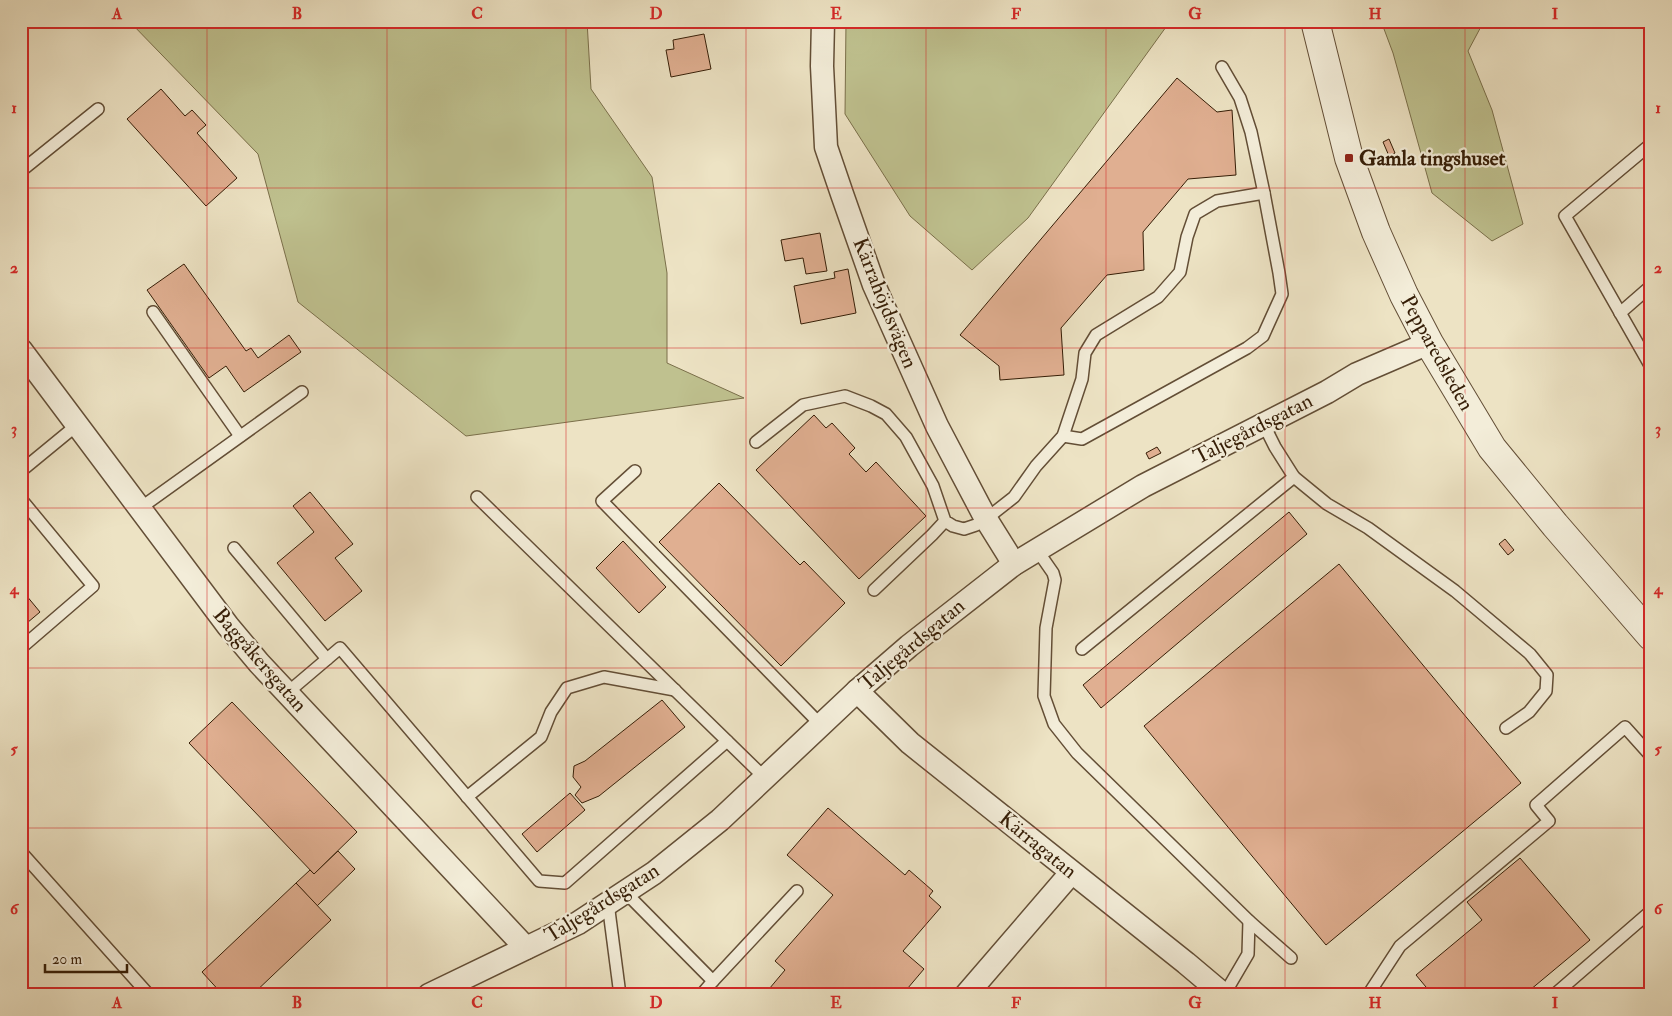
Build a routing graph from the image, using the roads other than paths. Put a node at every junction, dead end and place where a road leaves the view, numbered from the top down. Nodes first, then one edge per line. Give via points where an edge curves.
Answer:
1 (823, 21) edge
2 (1315, 21) edge
3 (1222, 67) dead end
4 (98, 109) dead end
5 (1651, 144) edge
6 (21, 171) edge
7 (1264, 193) junction
8 (1651, 286) edge
9 (153, 312) dead end
10 (1620, 313) junction
11 (1429, 343) junction
12 (21, 350) edge
13 (1651, 367) edge
14 (302, 392) dead end
15 (77, 425) junction
16 (1264, 425) junction
17 (240, 436) junction
18 (1062, 436) junction
19 (756, 442) dead end
20 (636, 471) dead end
21 (21, 472) edge
22 (1294, 477) junction
23 (477, 496) dead end
24 (21, 499) edge
25 (140, 509) junction
26 (986, 519) junction
27 (945, 521) junction
28 (234, 548) dead end
29 (1037, 550) junction
30 (1014, 564) junction
31 (874, 590) dead end
32 (1651, 636) edge
33 (21, 648) edge
34 (1082, 650) dead end
35 (327, 659) junction
36 (675, 690) junction
37 (857, 691) junction
38 (287, 693) junction
39 (821, 725) junction
40 (1506, 728) dead end
41 (727, 741) junction
42 (1651, 756) edge
43 (765, 778) junction
44 (467, 797) junction
45 (21, 852) edge
46 (1071, 872) junction
47 (797, 891) dead end
48 (617, 898) junction
49 (1651, 911) edge
50 (1249, 921) junction
51 (526, 948) junction
52 (1291, 958) dead end
53 (713, 981) junction
54 (149, 995) edge
55 (429, 995) edge
56 (620, 995) edge
57 (702, 995) edge
58 (966, 995) edge
59 (1224, 995) edge
60 (1368, 995) edge
61 (1554, 995) edge

1 - 26 street, Kärrahöjdsvägen via 826,147 832,166 874,285 937,426
2 - 11 street, Pepparedsleden via 1353,168 1376,232
3 - 7 lane via 1240,98
4 - 6 lane
5 - 10 lane via 1565,216
7 - 18 lane via 1217,201 1195,214 1180,272 1158,297 1096,335 1085,353 1082,379
7 - 18 lane via 1282,294 1263,336 1247,348 1082,438
8 - 10 lane
9 - 17 lane
10 - 13 lane
11 - 16 street, Taljegårdsgatan via 1357,374
11 - 32 street, Pepparedsleden via 1492,448
12 - 15 street, Baggåkersgatan
14 - 17 lane
15 - 21 lane
15 - 25 street, Baggåkersgatan
16 - 22 lane
16 - 29 street, Taljegårdsgatan via 1143,486
17 - 25 lane
18 - 26 lane via 1014,496
19 - 27 lane via 803,405 845,396 871,406 886,414 906,437 933,486
20 - 39 lane via 602,501
22 - 34 lane
22 - 40 lane via 1327,504 1368,528 1455,591 1530,654 1547,675 1546,691 1529,712
23 - 36 lane
24 - 33 lane via 93,586
25 - 38 street, Baggåkersgatan via 228,626
26 - 27 lane via 964,529
26 - 30 street, Kärrahöjdsvägen
27 - 31 lane
28 - 35 lane
29 - 30 street, Taljegårdsgatan
29 - 50 lane via 1055,580 1046,628 1044,696 1054,724 1077,753
30 - 37 street, Taljegårdsgatan via 945,616
35 - 38 lane
35 - 44 lane via 340,648
36 - 41 lane
36 - 44 lane via 604,677 567,688 551,712 541,737
37 - 39 street, Taljegårdsgatan
37 - 46 street, Kärragatan via 910,743
38 - 51 street, Baggåkersgatan
39 - 43 street, Taljegårdsgatan
41 - 43 lane
41 - 44 lane via 566,883 539,881
42 - 60 lane via 1625,727 1536,805 1549,821 1400,946
43 - 48 street, Taljegårdsgatan via 713,826
45 - 54 lane
46 - 58 street
46 - 59 street, Kärragatan
47 - 53 lane
48 - 51 street, Taljegårdsgatan via 578,923
48 - 53 lane
48 - 56 lane
49 - 61 lane
50 - 52 lane
50 - 59 lane via 1248,954
51 - 55 street, Taljegårdsgatan
53 - 57 lane

